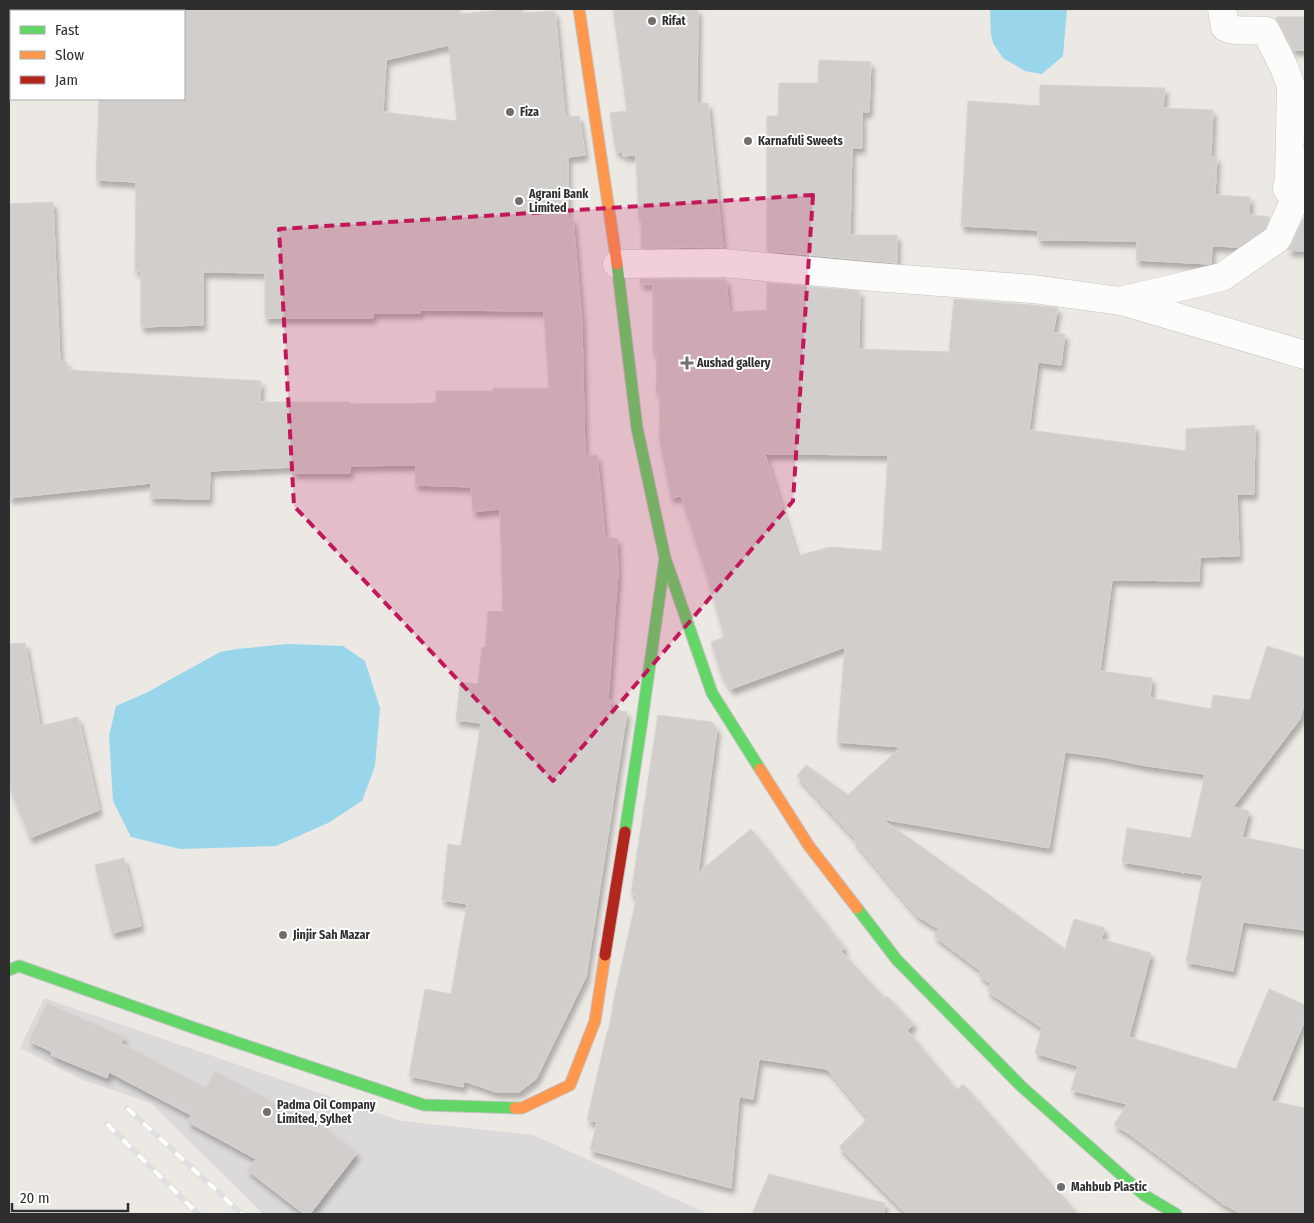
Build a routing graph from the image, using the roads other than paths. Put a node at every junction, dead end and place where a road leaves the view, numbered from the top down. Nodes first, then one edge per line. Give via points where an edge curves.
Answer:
1 (579, 9) edge
2 (1222, 9) edge
3 (1305, 162) edge
4 (1277, 239) junction
5 (617, 264) junction
6 (1120, 301) junction
7 (1305, 355) edge
8 (665, 558) junction
9 (9, 970) edge
10 (1176, 1214) edge

1 - 5 main road
2 - 4 street via 1226,26 1231,30 1266,31 1291,86 1289,177
3 - 4 street via 1302,184
4 - 6 street via 1222,277
5 - 6 street via 723,263 1033,289
5 - 8 main road via 637,428
6 - 7 street
8 - 9 main road via 594,1021 570,1085 522,1108 424,1104 19,966
8 - 10 main road via 712,694 809,846 897,960 1022,1087 1144,1195

